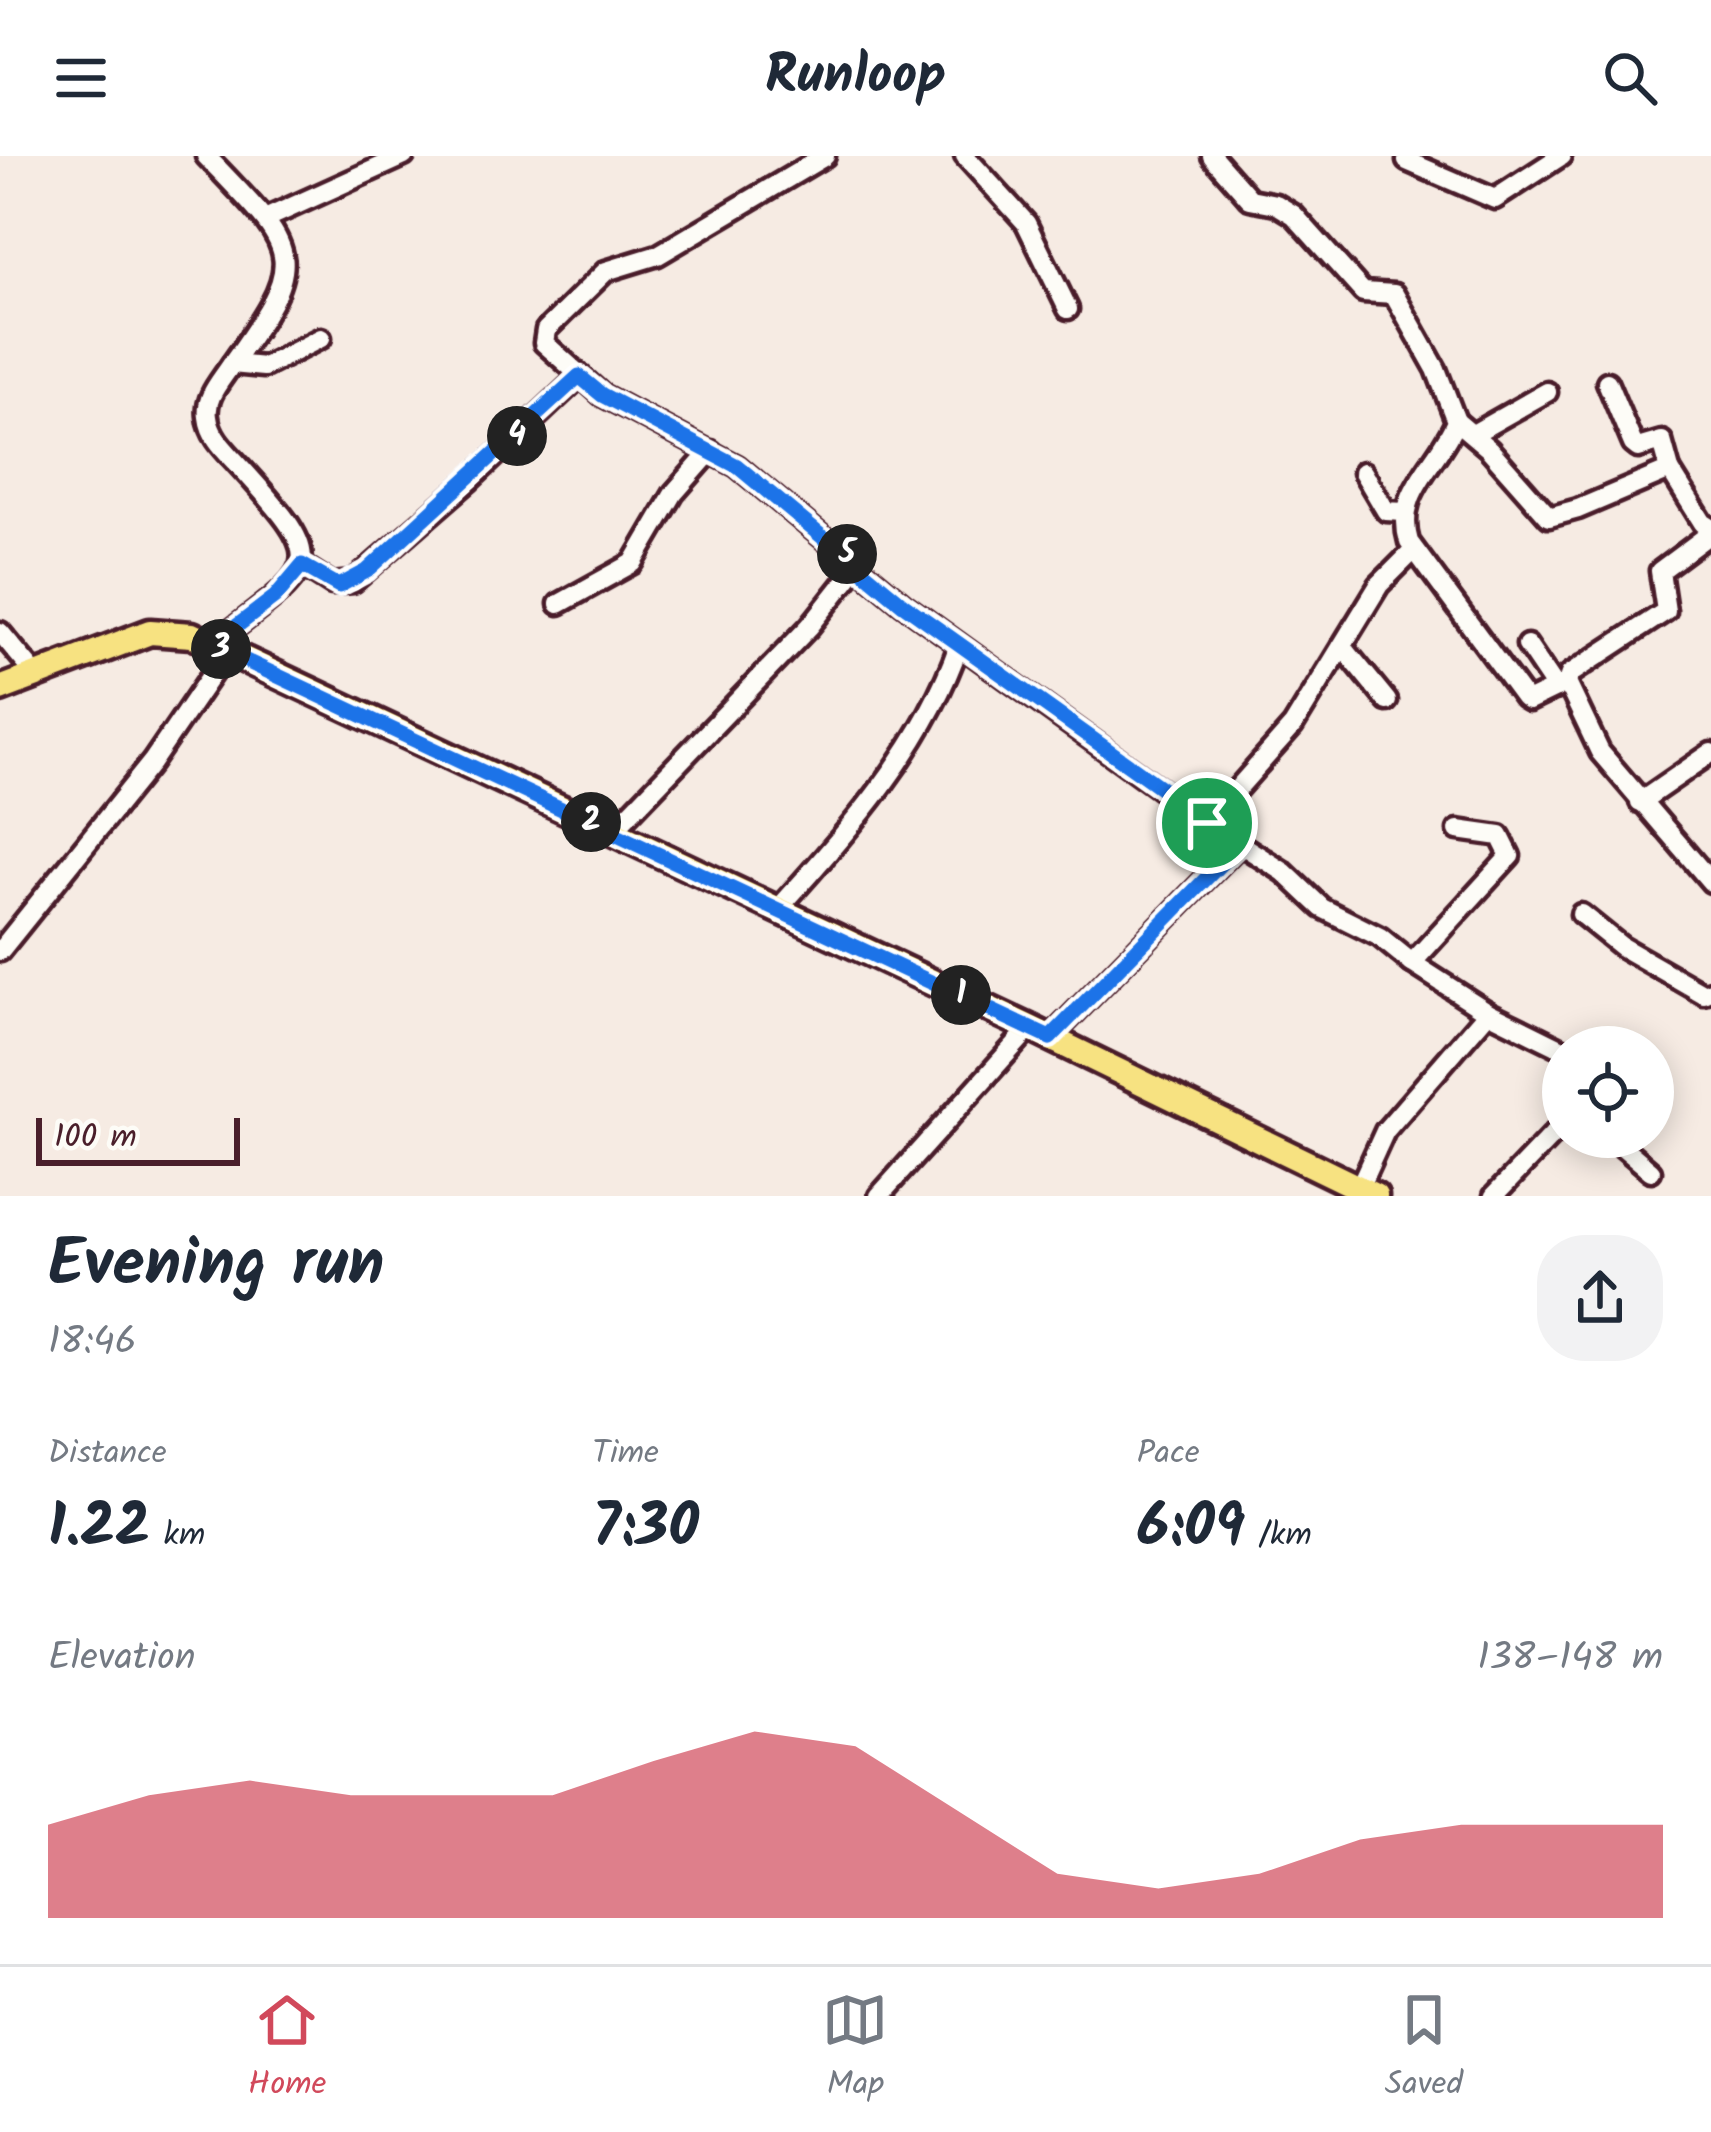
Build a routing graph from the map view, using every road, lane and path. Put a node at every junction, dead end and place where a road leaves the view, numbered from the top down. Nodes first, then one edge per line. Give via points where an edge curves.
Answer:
1 (404, 156) edge
2 (825, 156) edge
3 (965, 156) edge
4 (1212, 156) edge
5 (1560, 156) edge
6 (210, 157) edge
7 (1407, 161) dead end
8 (802, 162) edge
9 (265, 219) junction
10 (1068, 309) dead end
11 (321, 338) dead end
12 (232, 364) junction
13 (579, 376) junction
14 (1607, 382) dead end
15 (1547, 392) dead end
16 (1456, 421) junction
17 (1473, 434) junction
18 (711, 452) junction
19 (1670, 470) junction
20 (1363, 472) dead end
21 (1404, 512) junction
22 (1711, 531) edge
23 (1414, 550) junction
24 (859, 564) junction
25 (302, 565) junction
26 (559, 604) dead end
27 (0, 632) edge
28 (959, 645) junction
29 (1527, 645) dead end
30 (1342, 646) junction
31 (219, 648) junction
32 (36, 675) junction
33 (1561, 687) junction
34 (0, 689) edge
35 (1387, 701) dead end
36 (1711, 752) edge
37 (1640, 802) junction
38 (1207, 823) junction
39 (1458, 830) dead end
40 (612, 832) junction
41 (1240, 844) junction
42 (1711, 882) edge
43 (778, 910) junction
44 (1581, 914) dead end
45 (0, 951) edge
46 (1412, 963) junction
47 (1711, 992) edge
48 (1488, 1012) junction
49 (1040, 1033) junction
50 (1542, 1039) edge
51 (1542, 1146) edge
52 (1636, 1158) edge
53 (1651, 1171) dead end
54 (1367, 1192) edge
55 (879, 1196) edge
56 (1494, 1196) edge

1 - 9 street
2 - 8 street
3 - 10 street via 1026,224
4 - 16 street via 1250,199 1294,215 1363,292 1392,292
5 - 7 street via 1495,200
6 - 9 street
8 - 13 street via 658,255 602,274 542,337
9 - 12 street via 286,262 285,279
11 - 12 street via 259,368
12 - 25 street via 208,404 212,432 291,522
13 - 18 street
13 - 25 street via 353,581 332,584
14 - 19 street via 1633,444 1662,441
15 - 17 street
16 - 17 street
16 - 21 street
17 - 19 street via 1549,517
18 - 24 street
18 - 26 street via 674,494 633,563
19 - 22 street
20 - 21 street via 1386,512
21 - 23 street
22 - 33 street via 1660,571 1668,608
23 - 30 street via 1379,585
23 - 33 street via 1524,698
24 - 28 street
24 - 40 street via 811,626
25 - 31 street
27 - 32 street
28 - 38 street
28 - 43 street via 941,690 866,805
29 - 33 street
30 - 35 street
30 - 38 street via 1293,726
31 - 32 main road via 173,630 150,632
31 - 40 main road
31 - 45 street via 152,762
32 - 34 main road
33 - 37 street
36 - 37 street
37 - 42 street
38 - 41 street
39 - 46 street via 1500,836 1510,856
40 - 43 main road
41 - 46 street
41 - 49 street
43 - 49 main road
44 - 47 street via 1622,947
46 - 48 street
48 - 50 street
48 - 54 street via 1385,1131
49 - 54 main road
49 - 55 street
51 - 56 street
52 - 53 street

